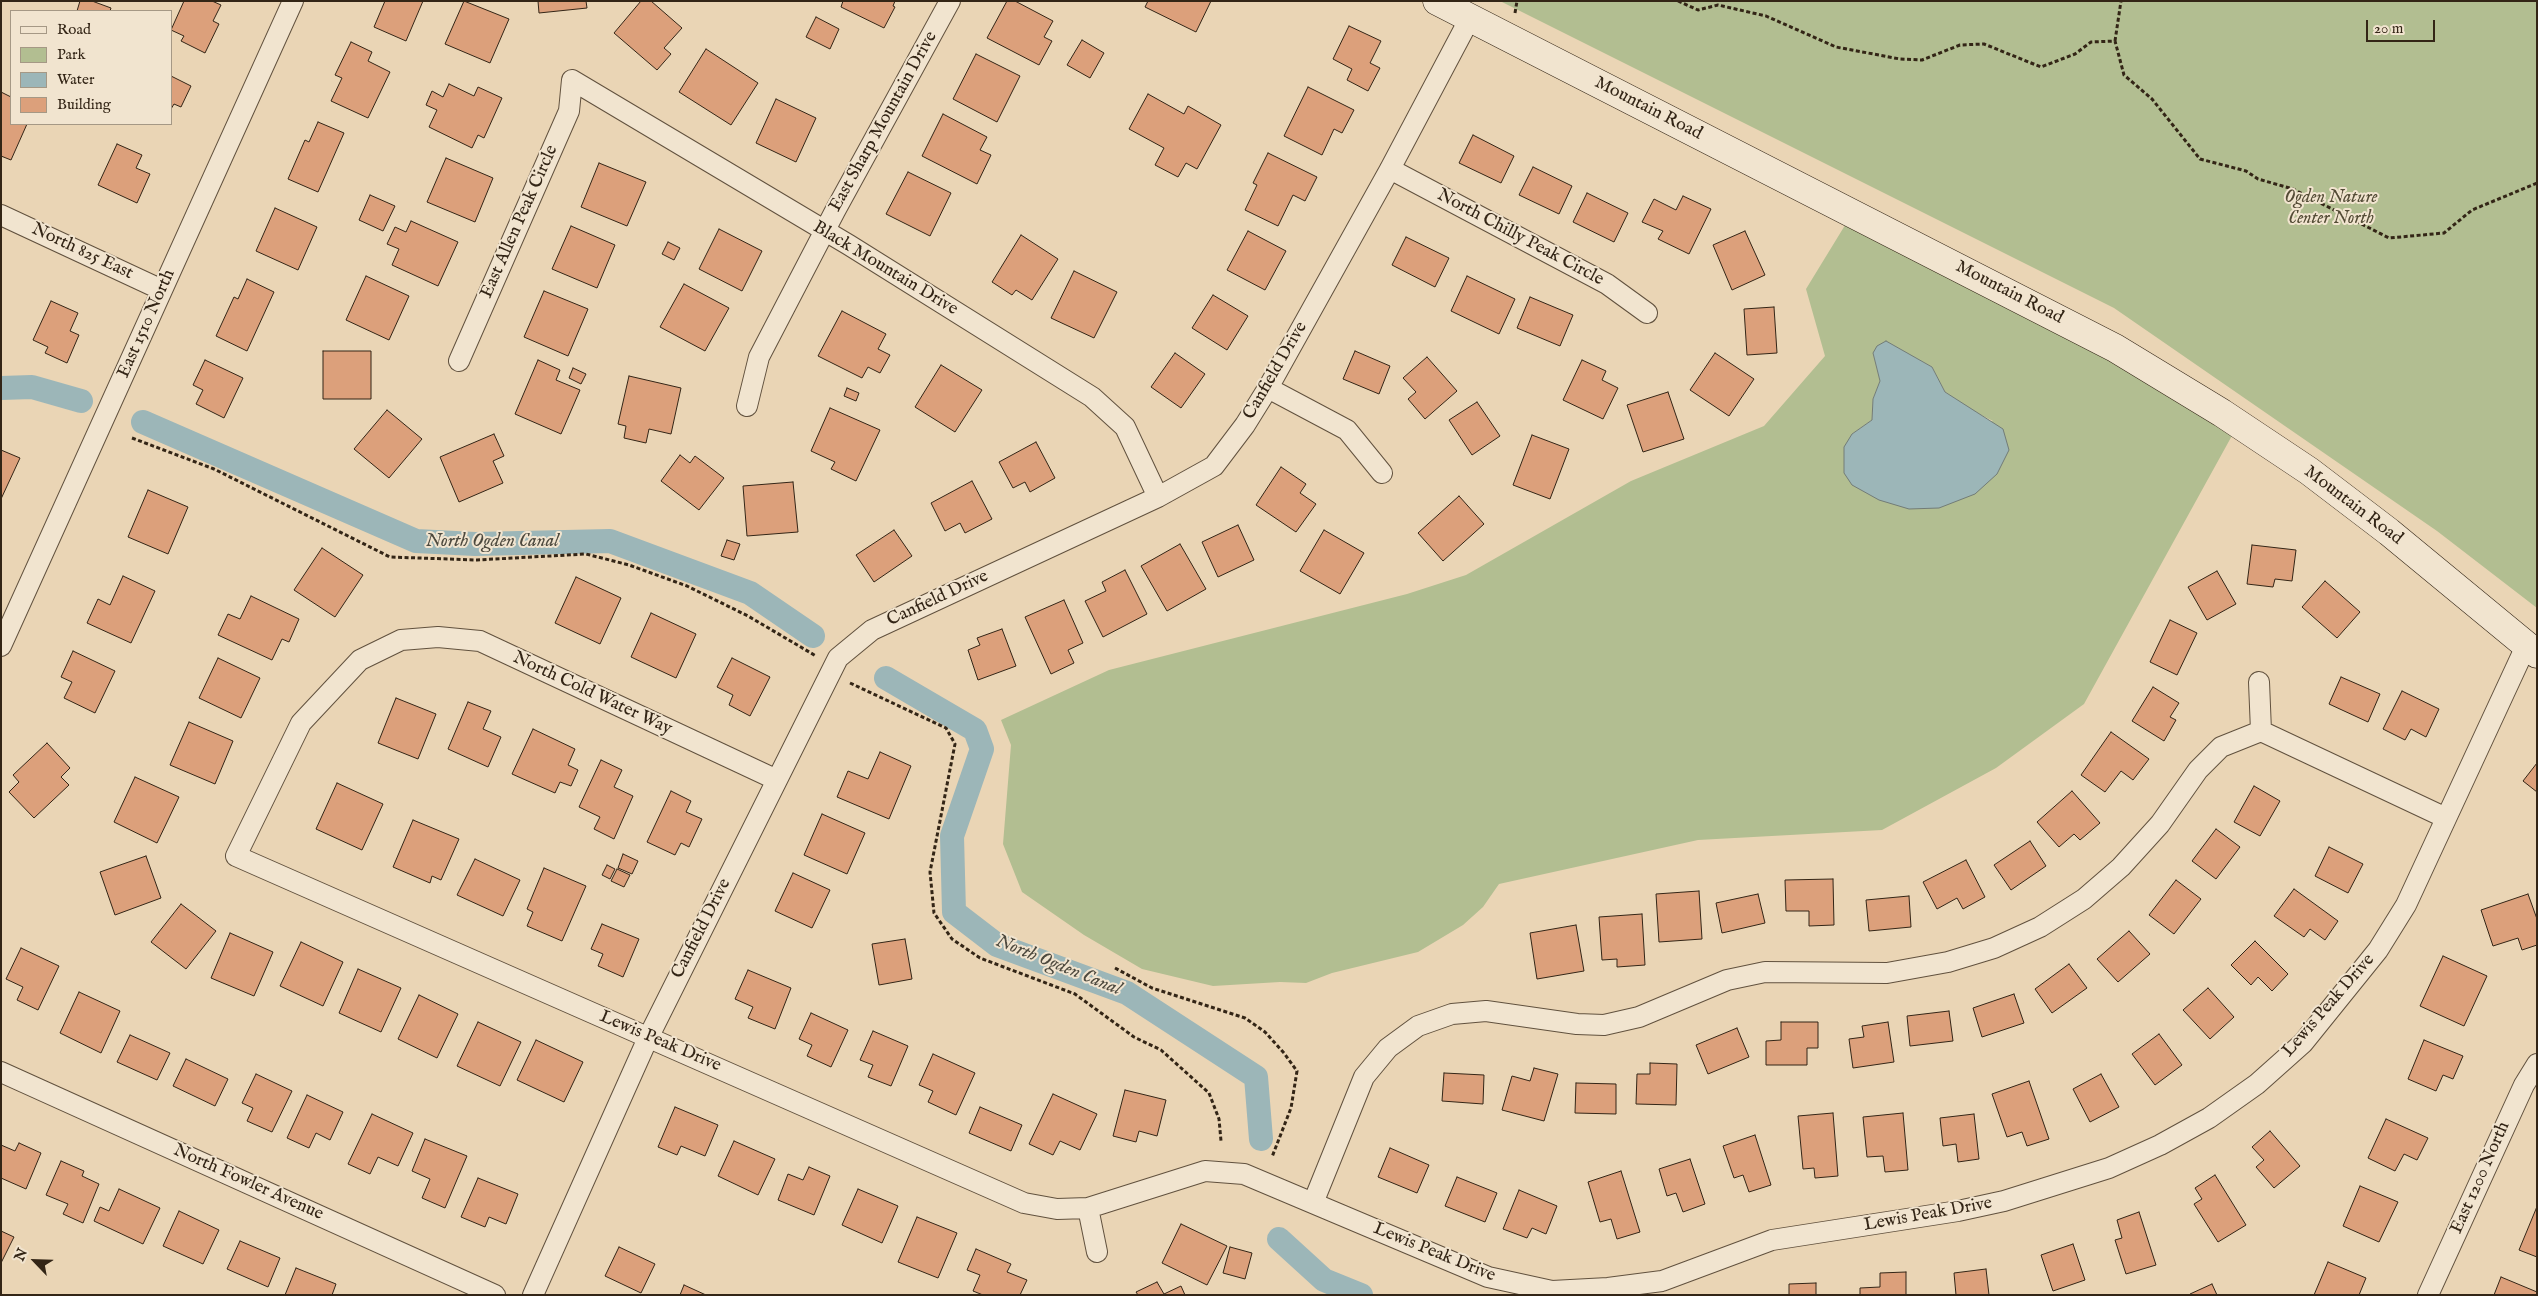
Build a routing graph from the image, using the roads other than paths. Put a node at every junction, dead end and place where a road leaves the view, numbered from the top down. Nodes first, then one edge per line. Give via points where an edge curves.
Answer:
1 (292, 1) edge
2 (950, 1) edge
3 (1437, 1) edge
4 (1470, 18) junction
5 (572, 80) joint
6 (1390, 169) junction
7 (1, 215) edge
8 (824, 231) junction
9 (162, 290) junction
10 (1646, 313) dead end
11 (459, 361) dead end
12 (1268, 388) junction
13 (747, 406) dead end
14 (1382, 473) dead end
15 (1158, 498) junction
16 (1, 646) edge
17 (2531, 650) edge
18 (2260, 682) dead end
19 (2261, 731) junction
20 (777, 780) junction
21 (2446, 818) junction
22 (236, 856) joint
23 (648, 1038) junction
24 (2537, 1064) edge
25 (1, 1072) edge
26 (1313, 1203) junction
27 (1088, 1208) junction
28 (1097, 1252) dead end
29 (1665, 1288) edge
30 (495, 1295) edge
31 (533, 1295) edge
32 (2428, 1295) edge

1 - 9 street, East 1510 North
2 - 8 street, East Sharp Mountain Drive
3 - 4 street, Mountain Road
4 - 6 street, Canfield Drive
4 - 17 street, Mountain Road via 2114,348 2222,413 2309,471 2389,532
5 - 8 street, Black Mountain Drive
5 - 11 street, East Allen Peak Circle via 569,111
6 - 10 street, North Chilly Peak Circle via 1608,284
6 - 12 street, Canfield Drive
7 - 9 street, North 825 East
8 - 13 street, East Sharp Mountain Drive via 758,357
8 - 15 street, Black Mountain Drive via 1092,397 1125,428
9 - 16 street, East 1510 North
12 - 14 street via 1346,430
12 - 15 street, Canfield Drive via 1214,466
15 - 20 street, Canfield Drive via 872,630 838,658
17 - 21 street, Lewis Peak Drive
18 - 19 street
19 - 21 street
19 - 26 street via 2221,746 2198,770 2160,824 2121,867 2084,899 2040,927 1994,948 1948,962 1888,973 1765,972 1727,980 1639,1017 1604,1024 1577,1024 1486,1011 1452,1014 1418,1026 1388,1048 1364,1077
20 - 22 street, North Cold Water Way via 480,641 438,637 401,640 360,660 301,723
20 - 23 street, Canfield Drive
21 - 29 street, Lewis Peak Drive via 2406,905 2378,950 2341,998 2303,1042 2257,1084 2210,1118 2109,1168 2053,1187 1958,1212 1772,1240
22 - 23 street, Lewis Peak Drive
23 - 27 street, Lewis Peak Drive via 1024,1203 1057,1209
23 - 31 street, Canfield Drive
24 - 32 street, East 1200 North via 2524,1085
25 - 30 street, North Fowler Avenue
26 - 27 street, Lewis Peak Drive via 1244,1174 1205,1171
26 - 29 street, Lewis Peak Drive via 1488,1277 1552,1291
27 - 28 street

